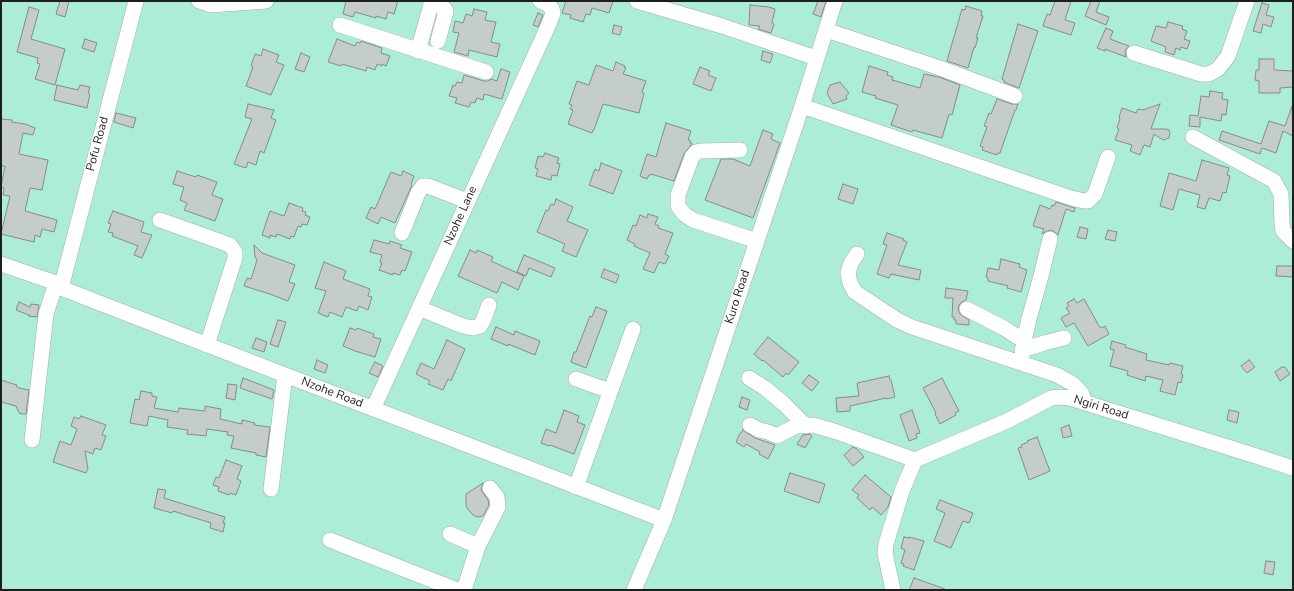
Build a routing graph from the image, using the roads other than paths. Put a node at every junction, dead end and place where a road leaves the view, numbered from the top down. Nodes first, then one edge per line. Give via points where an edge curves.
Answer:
1 (136, 1) edge
2 (199, 1) edge
3 (266, 1) edge
4 (540, 1) edge
5 (637, 1) edge
6 (835, 1) edge
7 (1247, 1) edge
8 (431, 2) edge
9 (340, 25) dead end
10 (826, 30) junction
11 (438, 41) dead end
12 (418, 51) junction
13 (1134, 53) dead end
14 (816, 58) junction
15 (486, 72) dead end
16 (1015, 96) dead end
17 (802, 106) junction
18 (1193, 137) dead end
19 (740, 150) dead end
20 (1108, 157) dead end
21 (467, 202) junction
22 (160, 220) dead end
23 (402, 233) dead end
24 (1050, 239) dead end
25 (757, 241) junction
26 (1293, 241) edge
27 (857, 254) dead end
28 (1, 264) edge
29 (58, 285) junction
30 (489, 305) dead end
31 (419, 308) junction
32 (967, 309) dead end
33 (633, 329) dead end
34 (1064, 338) dead end
35 (207, 345) junction
36 (1022, 352) junction
37 (285, 375) junction
38 (749, 378) dead end
39 (576, 379) dead end
40 (610, 390) junction
41 (1085, 403) junction
42 (373, 409) junction
43 (750, 425) dead end
44 (806, 426) junction
45 (32, 440) dead end
46 (915, 460) junction
47 (1293, 468) edge
48 (576, 487) junction
49 (490, 488) dead end
50 (271, 489) dead end
51 (664, 520) junction
52 (450, 534) dead end
53 (330, 540) dead end
54 (478, 546) junction
55 (457, 590) edge
56 (464, 590) edge
57 (634, 590) edge
58 (893, 590) edge

1 - 29 street, Pofu Road
2 - 3 street via 211,5
4 - 21 street, Nzohe Lane via 548,4 553,13
5 - 14 street
6 - 10 street, Kuro Road
7 - 13 street via 1228,56 1218,69 1209,74 1201,74
8 - 11 street via 444,8 446,12
8 - 12 street
9 - 12 street
10 - 14 street, Kuro Road
10 - 16 street
12 - 15 street
14 - 17 street, Kuro Road
17 - 20 street via 1084,201 1088,201 1095,194
17 - 25 street, Kuro Road
18 - 26 street via 1274,181 1281,194 1283,231
19 - 25 street via 696,152 678,195 678,206 693,220
21 - 23 street via 423,186
21 - 31 street, Nzohe Lane
22 - 35 street via 230,245 235,252
24 - 36 street
25 - 51 street, Kuro Road
27 - 36 street via 848,273 855,292 897,320 912,328
28 - 29 street, Nzohe Road
29 - 35 street, Nzohe Road
29 - 45 street, Pofu Road via 46,314
30 - 31 street via 480,326 473,328
31 - 42 street, Nzohe Lane
32 - 36 street via 1004,328
33 - 40 street
34 - 36 street
35 - 37 street, Nzohe Road
36 - 41 street via 1069,382 1082,394
37 - 42 street, Nzohe Road
37 - 50 street
38 - 44 street via 765,388
39 - 40 street
40 - 48 street
41 - 46 street, Ngiri Road via 1070,398 1051,398
41 - 47 street, Ngiri Road
42 - 48 street, Nzohe Road
43 - 44 street via 777,436 796,426
44 - 46 street via 838,432
46 - 58 street via 902,491 886,544 885,553
48 - 51 street, Nzohe Road
49 - 54 street via 497,497 498,507
51 - 57 street, Kuro Road
52 - 54 street
53 - 55 street
54 - 56 street

